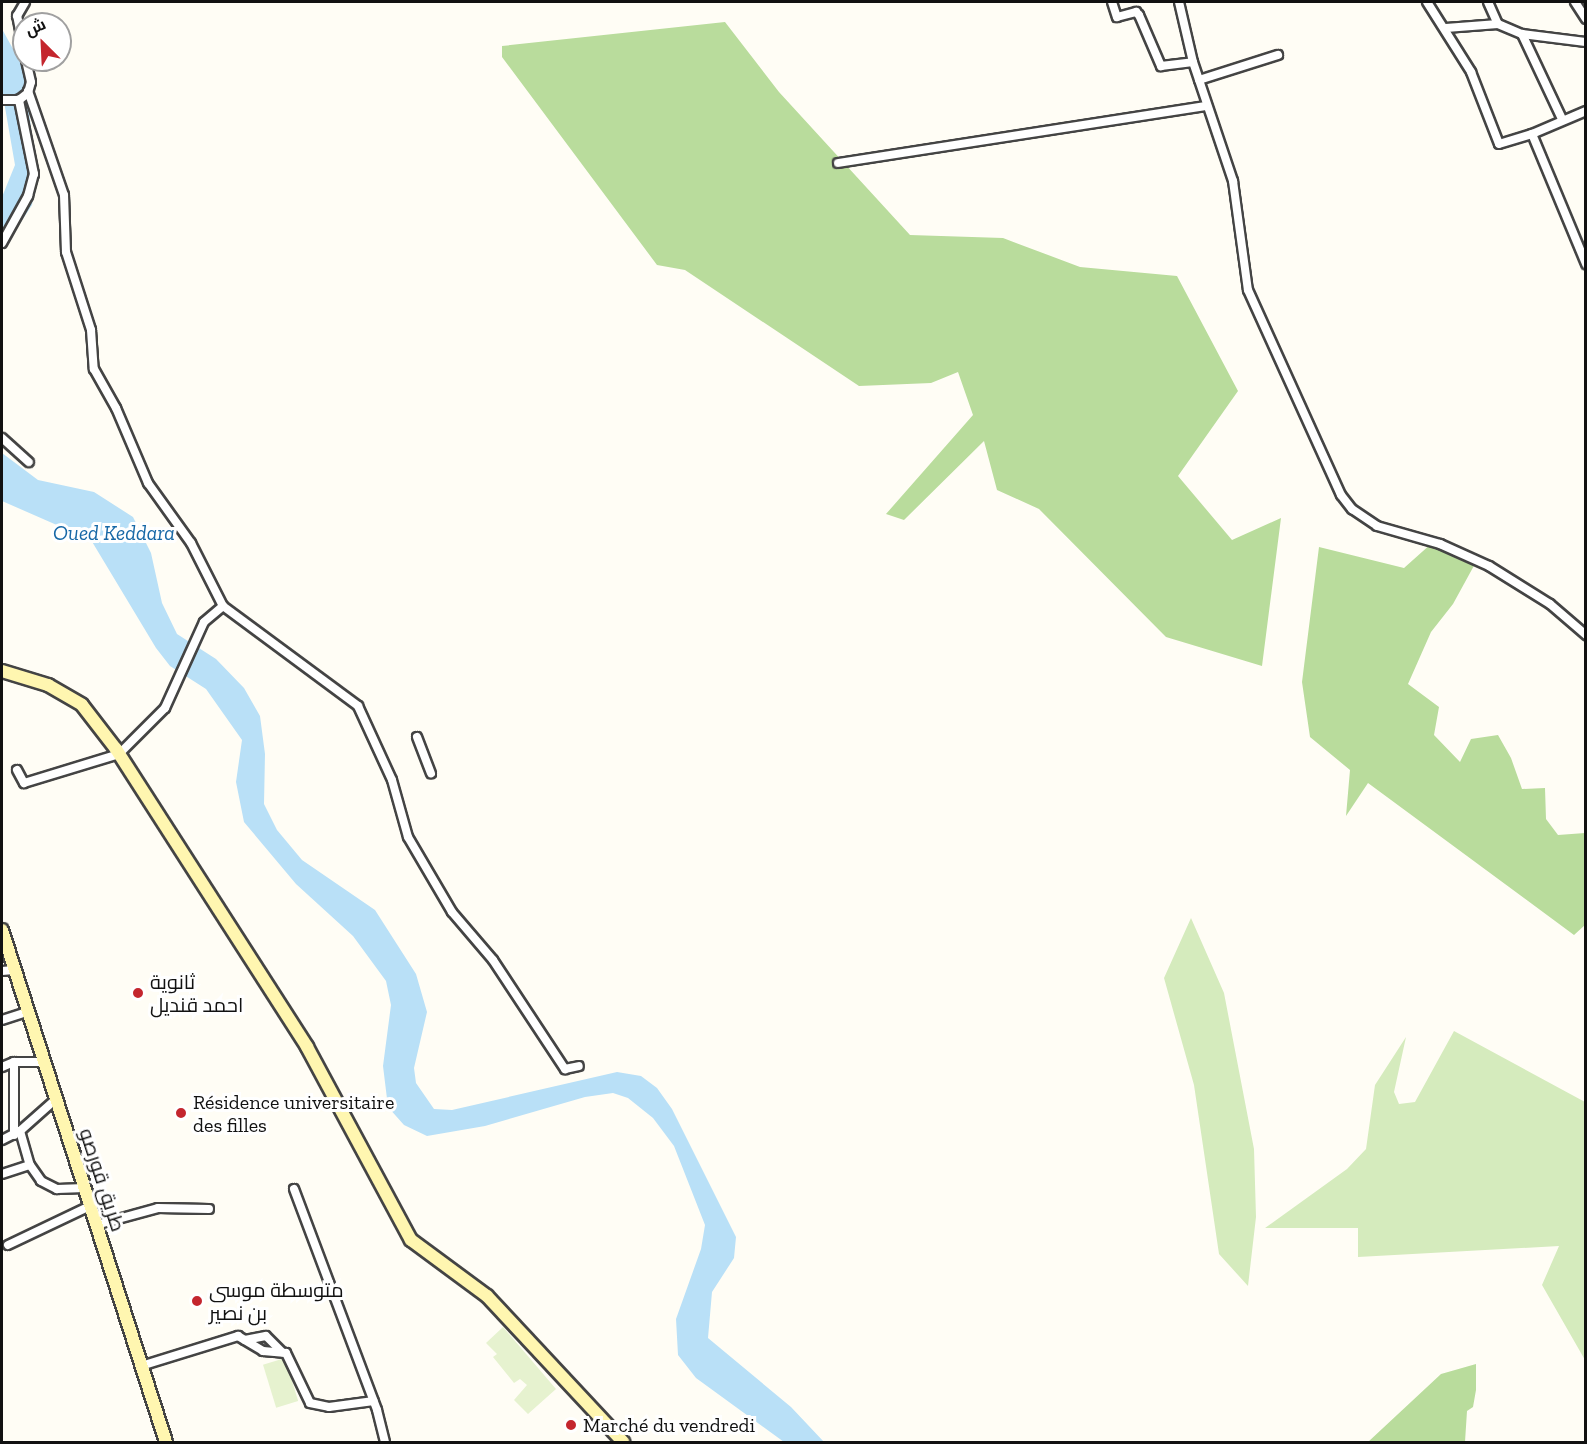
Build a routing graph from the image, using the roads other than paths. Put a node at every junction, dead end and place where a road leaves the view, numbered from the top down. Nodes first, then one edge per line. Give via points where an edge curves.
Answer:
1 (1112, 2) edge
2 (1179, 2) edge
3 (1427, 2) edge
4 (1488, 2) edge
5 (1575, 2) edge
6 (1586, 20) edge
7 (1498, 24) junction
8 (1446, 28) junction
9 (1522, 34) junction
10 (1586, 42) edge
11 (1278, 56) dead end
12 (1193, 62) junction
13 (29, 72) edge
14 (1199, 80) junction
15 (28, 91) junction
16 (17, 99) junction
17 (2, 100) edge
18 (1207, 106) junction
19 (1586, 111) edge
20 (1562, 119) junction
21 (1532, 134) junction
22 (838, 164) dead end
23 (2, 243) edge
24 (1586, 264) edge
25 (2, 438) edge
26 (29, 462) dead end
27 (223, 606) junction
28 (1586, 635) edge
29 (2, 671) edge
30 (417, 737) dead end
31 (119, 754) junction
32 (17, 770) dead end
33 (431, 773) dead end
34 (2, 930) edge
35 (8, 970) edge
36 (27, 1012) junction
37 (2, 1020) edge
38 (14, 1062) junction
39 (44, 1062) junction
40 (2, 1066) edge
41 (579, 1066) dead end
42 (56, 1098) junction
43 (17, 1133) junction
44 (2, 1140) edge
45 (30, 1165) junction
46 (2, 1174) edge
47 (85, 1188) junction
48 (294, 1189) dead end
49 (90, 1206) junction
50 (209, 1209) dead end
51 (96, 1225) junction
52 (8, 1245) dead end
53 (245, 1340) junction
54 (282, 1352) junction
55 (141, 1366) junction
56 (374, 1401) junction
57 (166, 1443) edge
58 (385, 1443) edge
59 (623, 1443) edge

1 - 12 street via 1117,17 1136,12 1139,15 1161,66
2 - 12 street
3 - 8 street
4 - 7 street
5 - 6 street
7 - 8 street
7 - 9 street
8 - 21 street via 1471,72 1499,144
9 - 10 street
9 - 20 street
11 - 14 street
12 - 14 street
13 - 15 street
14 - 18 street
15 - 16 street
15 - 27 street via 64,195 66,252 91,330 94,369 116,408 148,483 192,543
16 - 17 street
16 - 23 street via 33,159 33,182
18 - 22 street
18 - 28 street via 1233,181 1248,290 1341,495 1352,509 1377,526 1440,544 1489,566 1550,604
19 - 20 street
20 - 21 street
21 - 24 street
25 - 26 street
27 - 31 street via 204,622 173,696
27 - 41 street via 358,706 392,780 408,837 452,912 493,960 564,1069
29 - 31 main road via 66,693 82,705
30 - 33 street
31 - 32 street via 24,783
31 - 59 main road via 307,1047 411,1240 487,1296
34 - 35 main road, طريق قورصو
35 - 36 main road, طريق قورصو
36 - 37 street
36 - 39 main road, طريق قورصو
38 - 39 street
38 - 40 street
38 - 43 street
39 - 42 main road, طريق قورصو
42 - 43 street
42 - 47 main road, طريق قورصو
43 - 44 street
43 - 45 street
45 - 46 street
45 - 47 street via 48,1185
47 - 49 main road, طريق قورصو
48 - 56 street
49 - 51 main road, طريق قورصو
49 - 52 street
50 - 51 street via 158,1208
51 - 55 main road, طريق قورصو
53 - 54 street via 263,1351
53 - 54 street via 266,1336
53 - 55 street via 234,1336
54 - 56 street via 288,1355 310,1403 329,1407
55 - 57 main road, طريق قورصو
56 - 58 street

